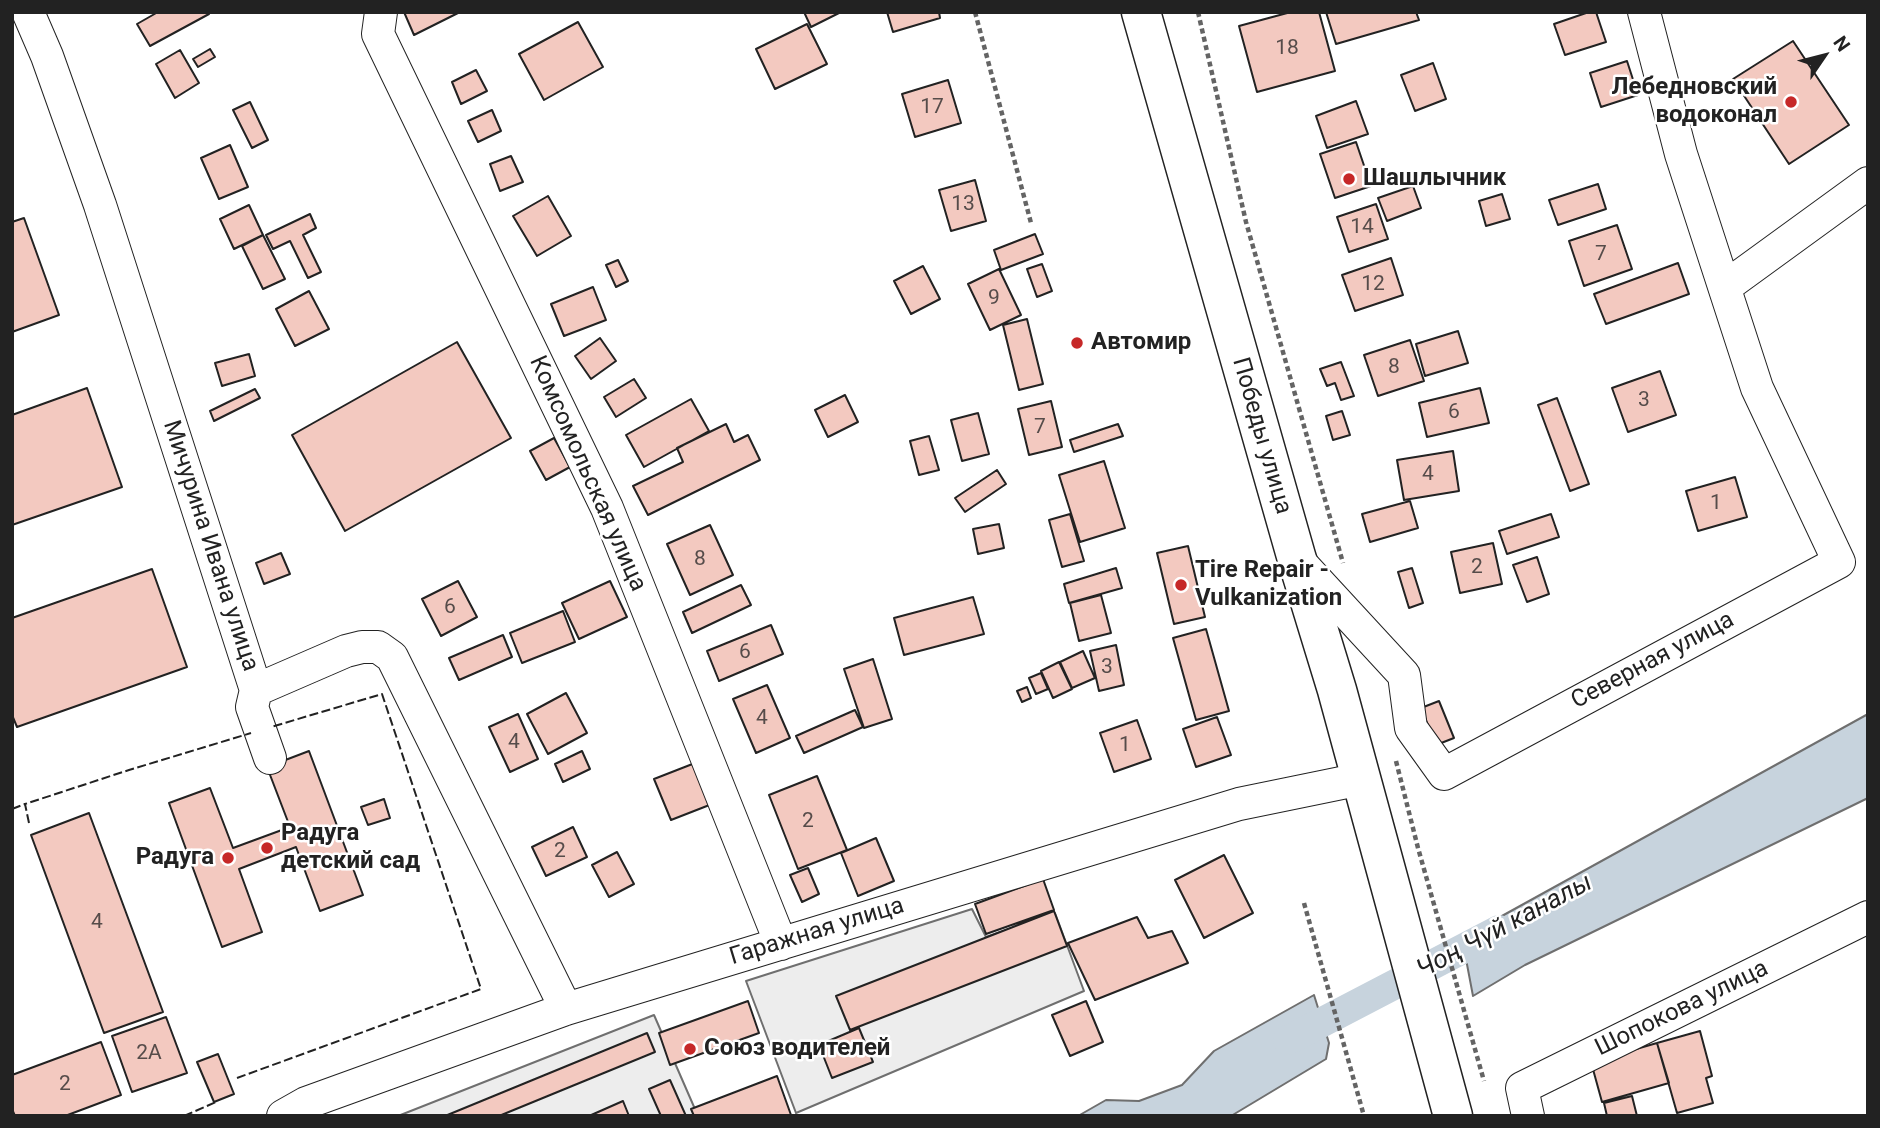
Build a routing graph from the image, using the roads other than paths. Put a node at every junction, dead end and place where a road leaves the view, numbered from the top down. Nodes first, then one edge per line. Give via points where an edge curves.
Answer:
1 (28, 12) edge
2 (381, 12) edge
3 (1141, 12) edge
4 (1644, 12) edge
5 (1868, 183) edge
6 (1725, 287) junction
7 (1296, 556) junction
8 (256, 690) junction
9 (270, 758) dead end
10 (1361, 779) junction
11 (1868, 917) edge
12 (781, 944) junction
13 (566, 1009) junction
14 (1453, 1115) edge
15 (283, 1116) edge
16 (1528, 1116) edge

1 - 8 street, Мичурина Ивана улица via 100,205
2 - 12 street, Комсомольская улица via 378,34 607,508
3 - 7 main road, Победы улица
4 - 6 street, Северная улица via 1681,154
5 - 6 street
6 - 7 street, Северная улица via 1758,388 1839,562 1444,774 1411,728 1404,676
7 - 10 main road, Победы улица
8 - 9 street via 252,706
8 - 13 street, Мичурина Ивана улица via 362,647 378,648 392,657
10 - 12 street, Гаражная улица via 1239,804
10 - 14 main road, Победы улица via 1401,854
11 - 16 street, Шопокова улица via 1522,1088
12 - 13 street, Гаражная улица
13 - 15 street, Гаражная улица via 306,1103

